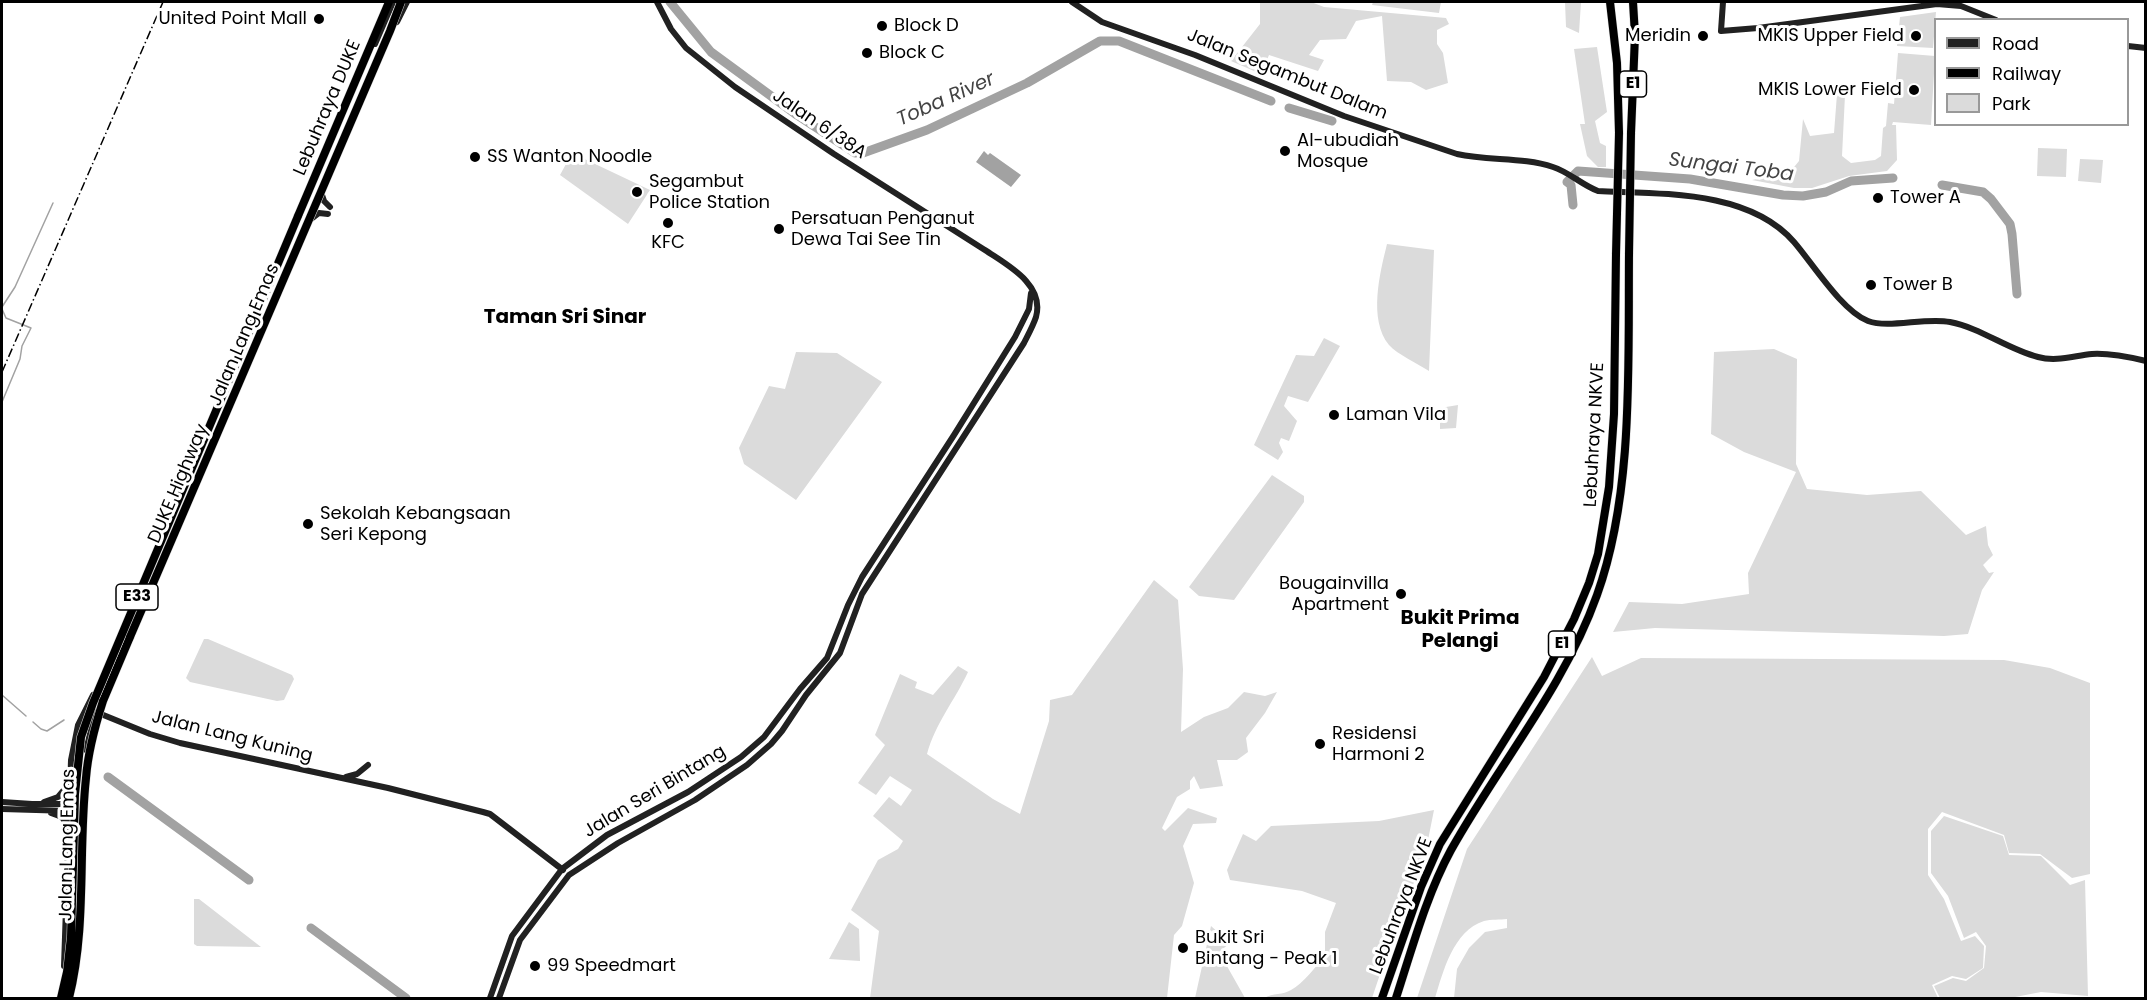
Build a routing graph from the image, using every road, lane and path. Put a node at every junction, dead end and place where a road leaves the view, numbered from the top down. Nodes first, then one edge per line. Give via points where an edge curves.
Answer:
1 (392, 2) edge
2 (406, 2) edge
3 (657, 2) edge
4 (1072, 2) edge
5 (1610, 2) edge
6 (1633, 2) edge
7 (1723, 2) edge
8 (1991, 18) edge
9 (2129, 46) edge
10 (2145, 48) edge
11 (321, 192) junction
12 (309, 220) junction
13 (1031, 289) junction
14 (1024, 320) junction
15 (1032, 326) junction
16 (2145, 361) edge
17 (96, 712) junction
18 (74, 747) junction
19 (368, 765) dead end
20 (328, 776) junction
21 (340, 777) junction
22 (69, 783) junction
23 (395, 791) junction
24 (2, 802) edge
25 (32, 804) junction
26 (68, 808) junction
27 (80, 808) junction
28 (2, 809) edge
29 (47, 812) junction
30 (68, 827) junction
31 (562, 869) junction
32 (569, 875) junction
33 (59, 999) edge
34 (70, 999) edge
35 (490, 999) edge
36 (499, 999) edge
37 (1382, 999) edge
38 (1396, 999) edge

1 - 18 street, Jalan Lang Emas via 78,725
1 - 33 highway, DUKE Highway / E33, bridge via 219,402 81,737 75,794 71,938
1 - 34 highway, DUKE Highway / E33, bridge via 386,42 103,701 86,777 78,947
2 - 11 street, Jalan Lang Emas
3 - 13 street, Jalan 6/38A via 686,48 735,87 1014,269
4 - 16 street, Jalan Segambut Dalam via 1102,22 1370,126 1457,154 1538,163 1564,171 1598,191 1672,194 1728,203 1771,221 1793,241 1846,305 1868,321 1949,322 2054,360 2096,354
5 - 37 highway, Lebuhraya NKVE / E1, bridge via 1619,133 1614,414 1610,487 1602,534 1574,619 1544,676 1440,844
6 - 38 highway, Lebuhraya NKVE / E1, bridge via 1628,379 1622,490 1598,593 1570,658 1451,850
7 - 8 street via 1720,31 1937,4 1961,6
9 - 10 street
11 - 12 street, Jalan Lang Emas
11 - 12 street via 329,211
12 - 17 street, Jalan Lang Emas via 256,352
13 - 14 street via 1032,299
13 - 15 street via 1037,308
14 - 15 street via 1032,320
14 - 31 street, Jalan Seri Bintang via 871,564 848,605 827,658 775,725 741,757 688,792 607,835
15 - 32 street, Jalan Seri Bintang via 862,594 840,653 771,744 695,800
17 - 18 street via 86,716
17 - 20 street, Jalan Lang Kuning via 180,743
17 - 27 street, Jalan Lang Emas
18 - 22 street, Jalan Lang Emas
19 - 21 street via 353,776
20 - 21 street, Jalan Lang Kuning
20 - 23 street, Jalan Lang Kuning
21 - 23 street, Jalan Lang Kuning
22 - 25 street via 58,797
22 - 26 street, Jalan Lang Emas
23 - 31 street, Jalan Lang Kuning via 490,814
24 - 25 street
25 - 26 street
26 - 27 street
26 - 29 street
26 - 30 street, Jalan Lang Emas
27 - 34 street, Jalan Lang Emas via 81,942
28 - 29 street
29 - 30 street via 62,817
30 - 33 street, Jalan Lang Emas via 66,945
31 - 32 street, Jalan Lang Kuning
31 - 35 street, Jalan Seri Bintang via 512,936
32 - 36 street, Jalan Seri Bintang via 520,940

